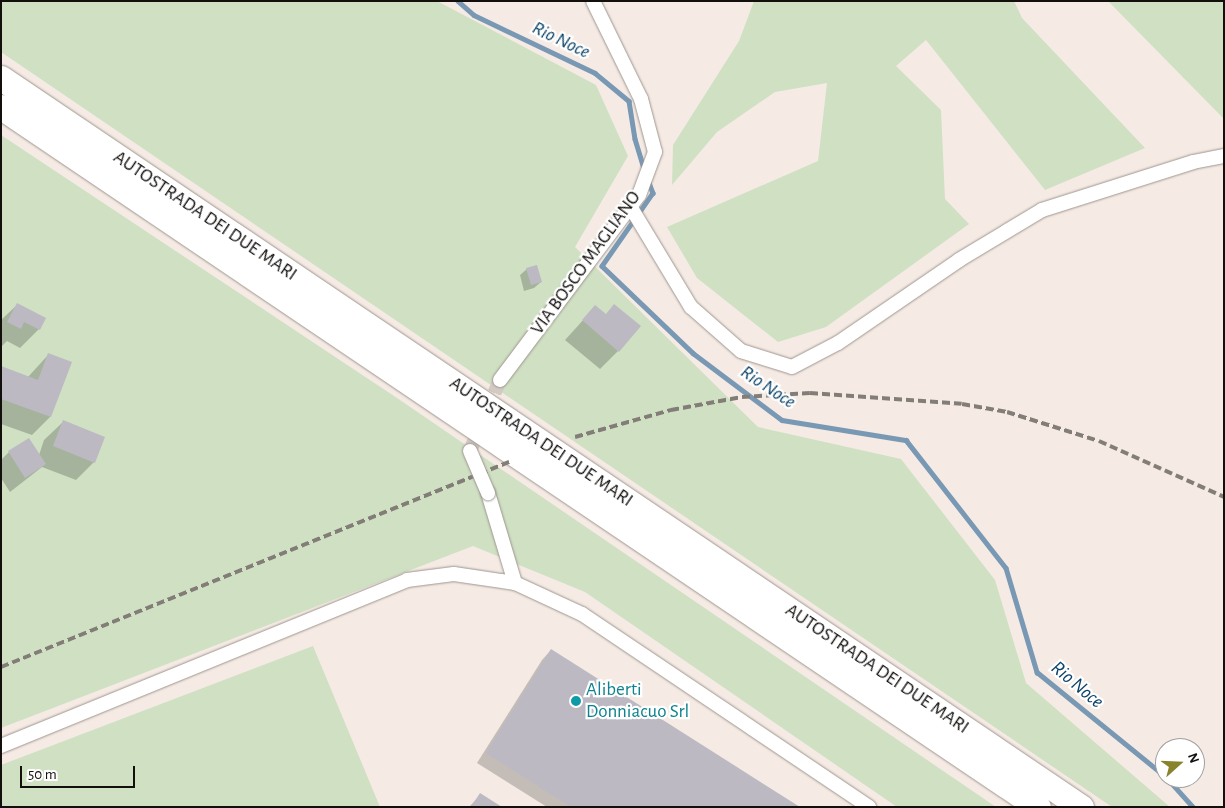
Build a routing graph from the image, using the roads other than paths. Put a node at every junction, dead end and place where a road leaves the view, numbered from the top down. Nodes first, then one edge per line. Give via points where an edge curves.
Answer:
1 (593, 1) edge
2 (1, 78) edge
3 (1, 107) edge
4 (1224, 156) edge
5 (630, 206) junction
6 (500, 380) tunnel mouth
7 (470, 451) dead end
8 (515, 583) junction
9 (1, 746) edge
10 (869, 807) edge
11 (1038, 807) edge
12 (1081, 807) edge

1 - 5 street, VIA BOSCO MAGLIANO via 641,99 655,152 639,195
2 - 12 highway, AUTOSTRADA DEI DUE MARI
3 - 11 highway, AUTOSTRADA DEI DUE MARI
4 - 5 street via 1193,162 1042,210 959,260 838,343 792,367 741,351 691,307
5 - 6 street, VIA BOSCO MAGLIANO
7 - 8 street, bridge via 488,493
8 - 9 street via 454,574 407,580
8 - 10 street via 582,614

